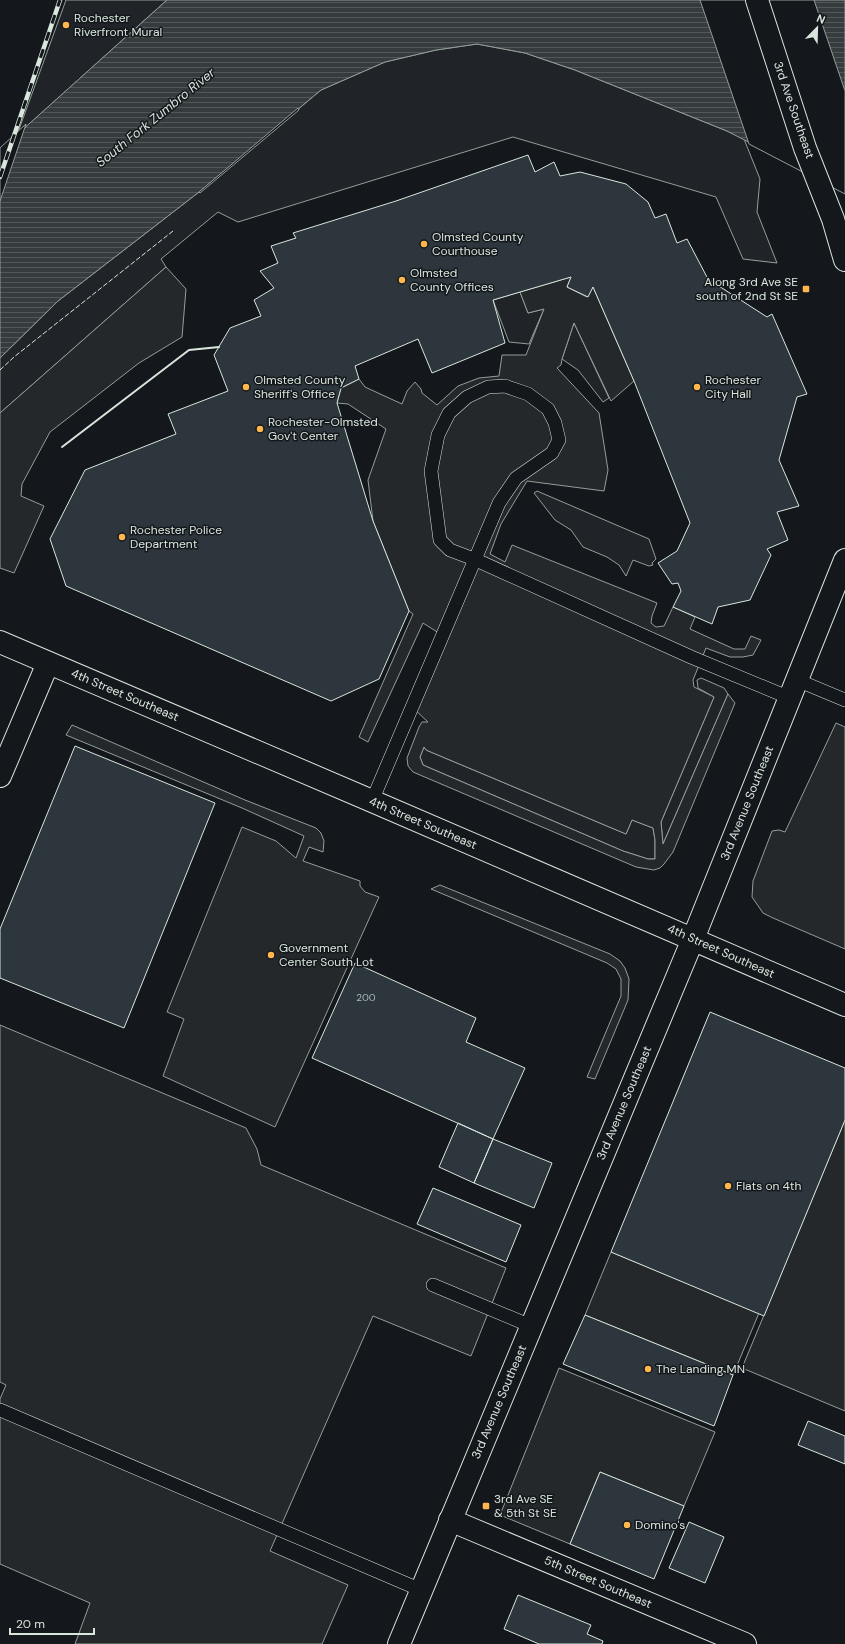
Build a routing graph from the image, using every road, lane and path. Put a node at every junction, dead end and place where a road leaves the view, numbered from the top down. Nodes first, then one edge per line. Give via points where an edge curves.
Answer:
1 (757, 0) edge
2 (845, 260) edge
3 (474, 559) junction
4 (845, 560) edge
5 (0, 642) edge
6 (48, 663) junction
7 (793, 689) junction
8 (845, 700) edge
9 (0, 776) edge
10 (372, 801) junction
11 (693, 939) junction
12 (845, 1005) edge
13 (433, 1285) dead end
14 (531, 1326) junction
15 (0, 1410) edge
16 (450, 1520) junction
17 (421, 1590) junction
18 (399, 1644) edge
19 (745, 1644) edge

1 - 2 main road, 3rd Ave Southeast via 805,148 834,219
3 - 3 lane via 499,503 516,478 552,454 560,440 548,409 528,394 505,386 488,387 467,397 449,414 438,435 432,471 440,540 450,550
3 - 7 lane via 691,658
3 - 10 lane
4 - 7 main road, 3rd Avenue Southeast
5 - 6 main road, 4th Street Southeast
6 - 9 main road
6 - 10 main road, 4th Street Southeast
7 - 8 lane
7 - 11 main road, 3rd Avenue Southeast
10 - 11 main road, 4th Street Southeast
11 - 12 main road, 4th Street Southeast
11 - 14 main road, 3rd Avenue Southeast
13 - 14 lane
14 - 16 main road, 3rd Avenue Southeast
15 - 17 lane
16 - 17 main road, 3rd Avenue Southeast
16 - 19 main road, 5th Street Southeast
17 - 18 main road, 3rd Avenue Southeast

